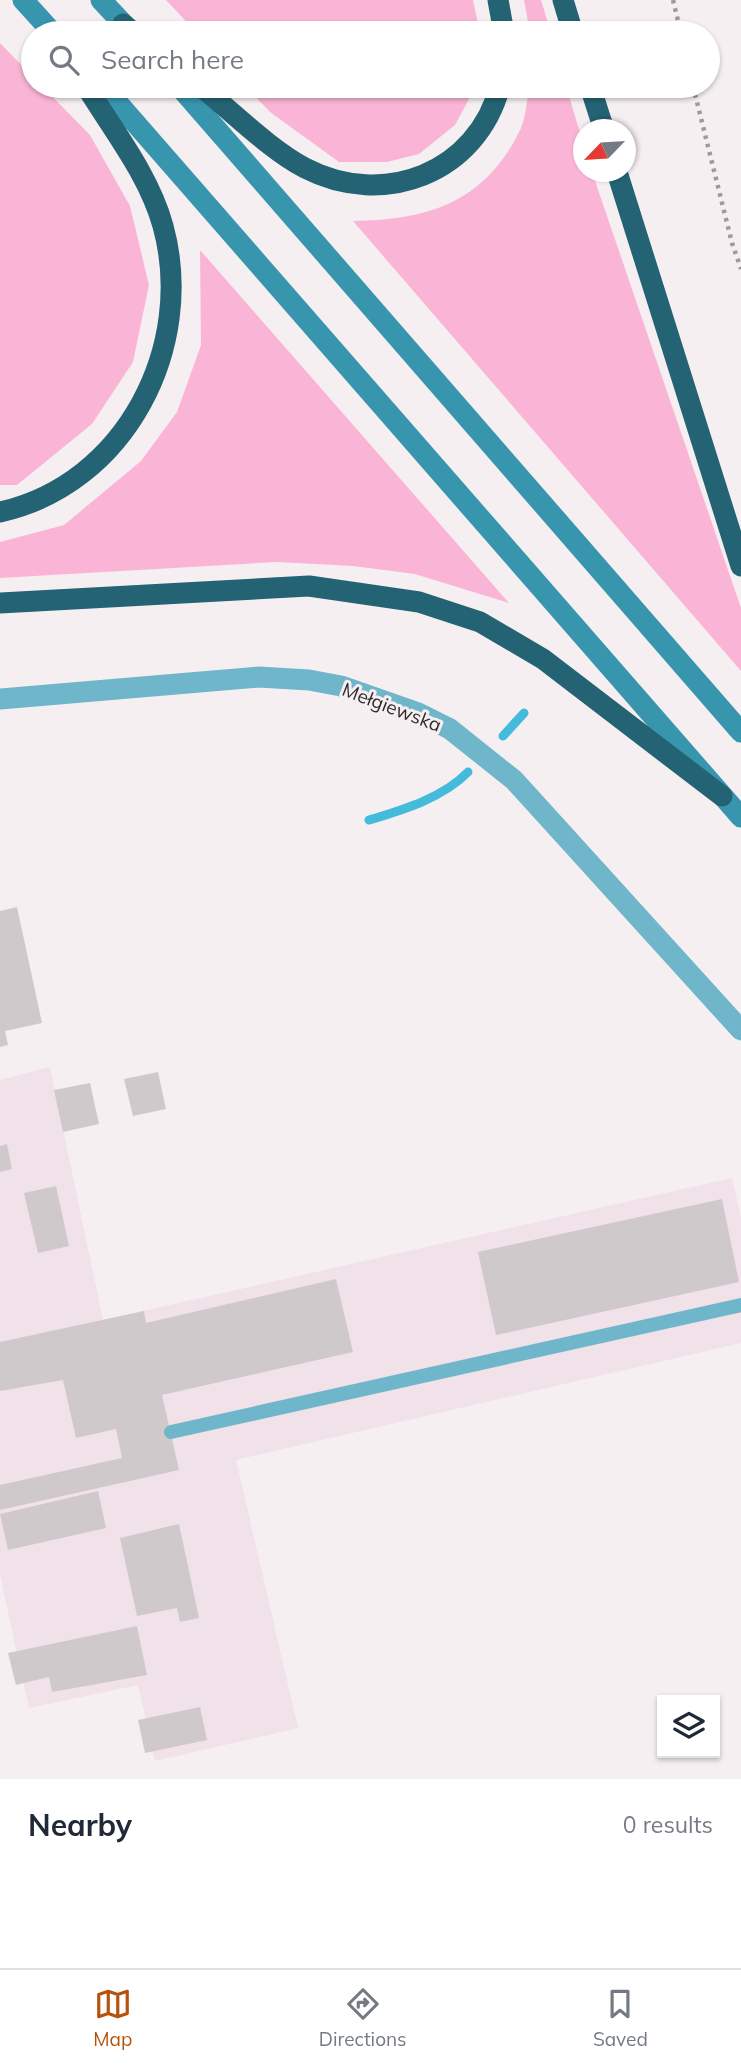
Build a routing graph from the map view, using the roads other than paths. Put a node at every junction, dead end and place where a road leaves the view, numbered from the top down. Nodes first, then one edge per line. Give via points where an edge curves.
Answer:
1 (23, 0) edge
2 (101, 0) edge
3 (498, 0) edge
4 (563, 0) edge
5 (42, 21) edge
6 (121, 21) edge
7 (502, 21) edge
8 (569, 21) edge
9 (94, 98) edge
10 (113, 98) edge
11 (189, 98) edge
12 (215, 98) edge
13 (495, 98) edge
14 (594, 98) edge
15 (600, 119) edge
16 (620, 182) edge
17 (0, 512) edge
18 (741, 566) edge
19 (0, 603) edge
20 (0, 699) edge
21 (741, 732) edge
22 (722, 796) junction
23 (741, 817) edge
24 (741, 1030) edge
25 (741, 1305) edge
26 (171, 1432) dead end

1 - 5 main road
2 - 6 main road
3 - 7 highway
4 - 8 highway
9 - 17 highway via 143,177 162,225 172,273 169,324 158,373 139,409 101,458 55,490
10 - 22 main road
11 - 21 main road
12 - 13 highway via 304,168 368,187 401,184 448,163 487,120
14 - 15 highway
16 - 18 highway
19 - 22 highway via 309,586 419,602 480,622 543,659
20 - 24 street, Mełgiewska via 259,677 341,686 418,713 450,729 514,780
22 - 23 main road
25 - 26 lane

